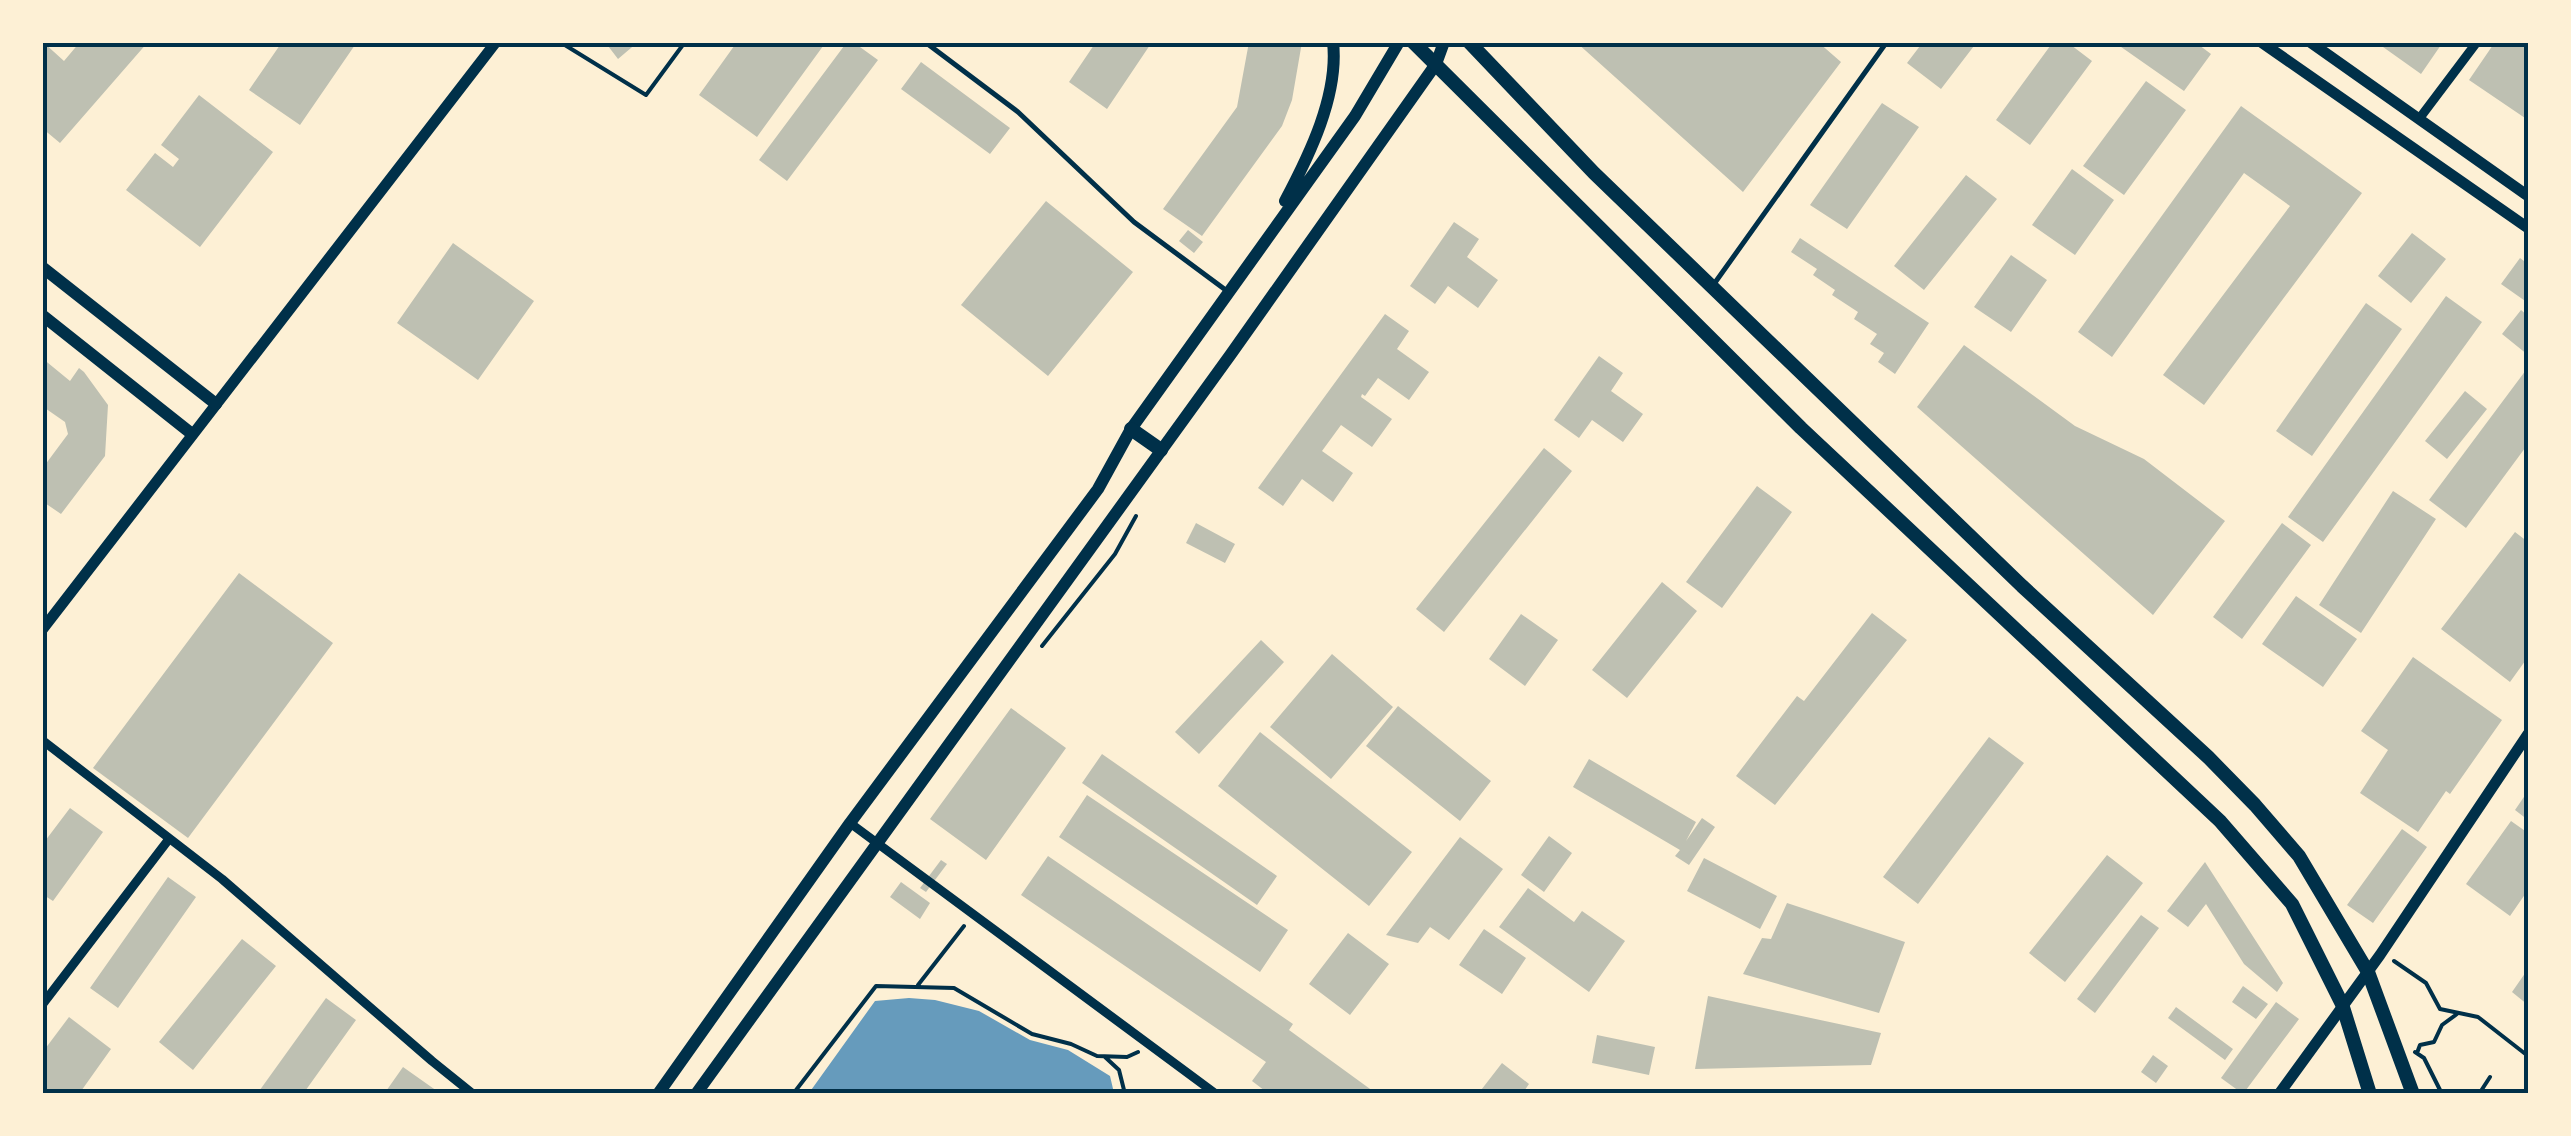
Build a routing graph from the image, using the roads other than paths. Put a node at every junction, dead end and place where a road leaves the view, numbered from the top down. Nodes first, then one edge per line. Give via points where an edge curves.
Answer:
1 (496, 42) edge
2 (926, 42) edge
3 (1333, 42) edge
4 (1399, 42) edge
5 (1413, 42) edge
6 (1444, 42) edge
7 (1470, 42) edge
8 (2261, 42) edge
9 (2310, 42) edge
10 (2477, 42) edge
11 (1886, 44) edge
12 (1436, 64) junction
13 (2419, 119) junction
14 (2528, 196) edge
15 (2528, 228) edge
16 (1263, 243) junction
17 (42, 266) edge
18 (1712, 287) junction
19 (1228, 292) junction
20 (42, 316) edge
21 (216, 404) junction
22 (1131, 428) junction
23 (192, 434) junction
24 (1161, 450) junction
25 (42, 630) edge
26 (2528, 734) edge
27 (42, 740) edge
28 (850, 823) junction
29 (169, 839) junction
30 (876, 842) junction
31 (2368, 972) junction
32 (42, 1004) edge
33 (2342, 1004) junction
34 (473, 1094) edge
35 (658, 1094) edge
36 (696, 1094) edge
37 (1216, 1094) edge
38 (2279, 1094) edge
39 (2370, 1094) edge
40 (2412, 1094) edge

1 - 21 street
2 - 19 lane via 1018,112 1134,222
3 - 16 main road via 1324,110
4 - 16 main road via 1355,116
5 - 12 main road
6 - 12 main road
7 - 18 main road
8 - 15 street
9 - 13 street
10 - 13 street
11 - 18 lane
12 - 24 main road
12 - 33 main road via 1801,428 2220,822 2292,904
13 - 14 street
16 - 19 main road
17 - 21 main road
18 - 31 main road via 2255,805 2298,856
19 - 22 main road
20 - 23 main road
21 - 23 street
22 - 24 main road
22 - 28 main road via 1098,489
23 - 25 street
24 - 30 main road
26 - 31 street
27 - 29 street
28 - 30 street
28 - 35 main road
29 - 32 street
29 - 34 street
30 - 36 main road
30 - 37 street
31 - 33 street
31 - 40 main road
33 - 38 street
33 - 39 main road

